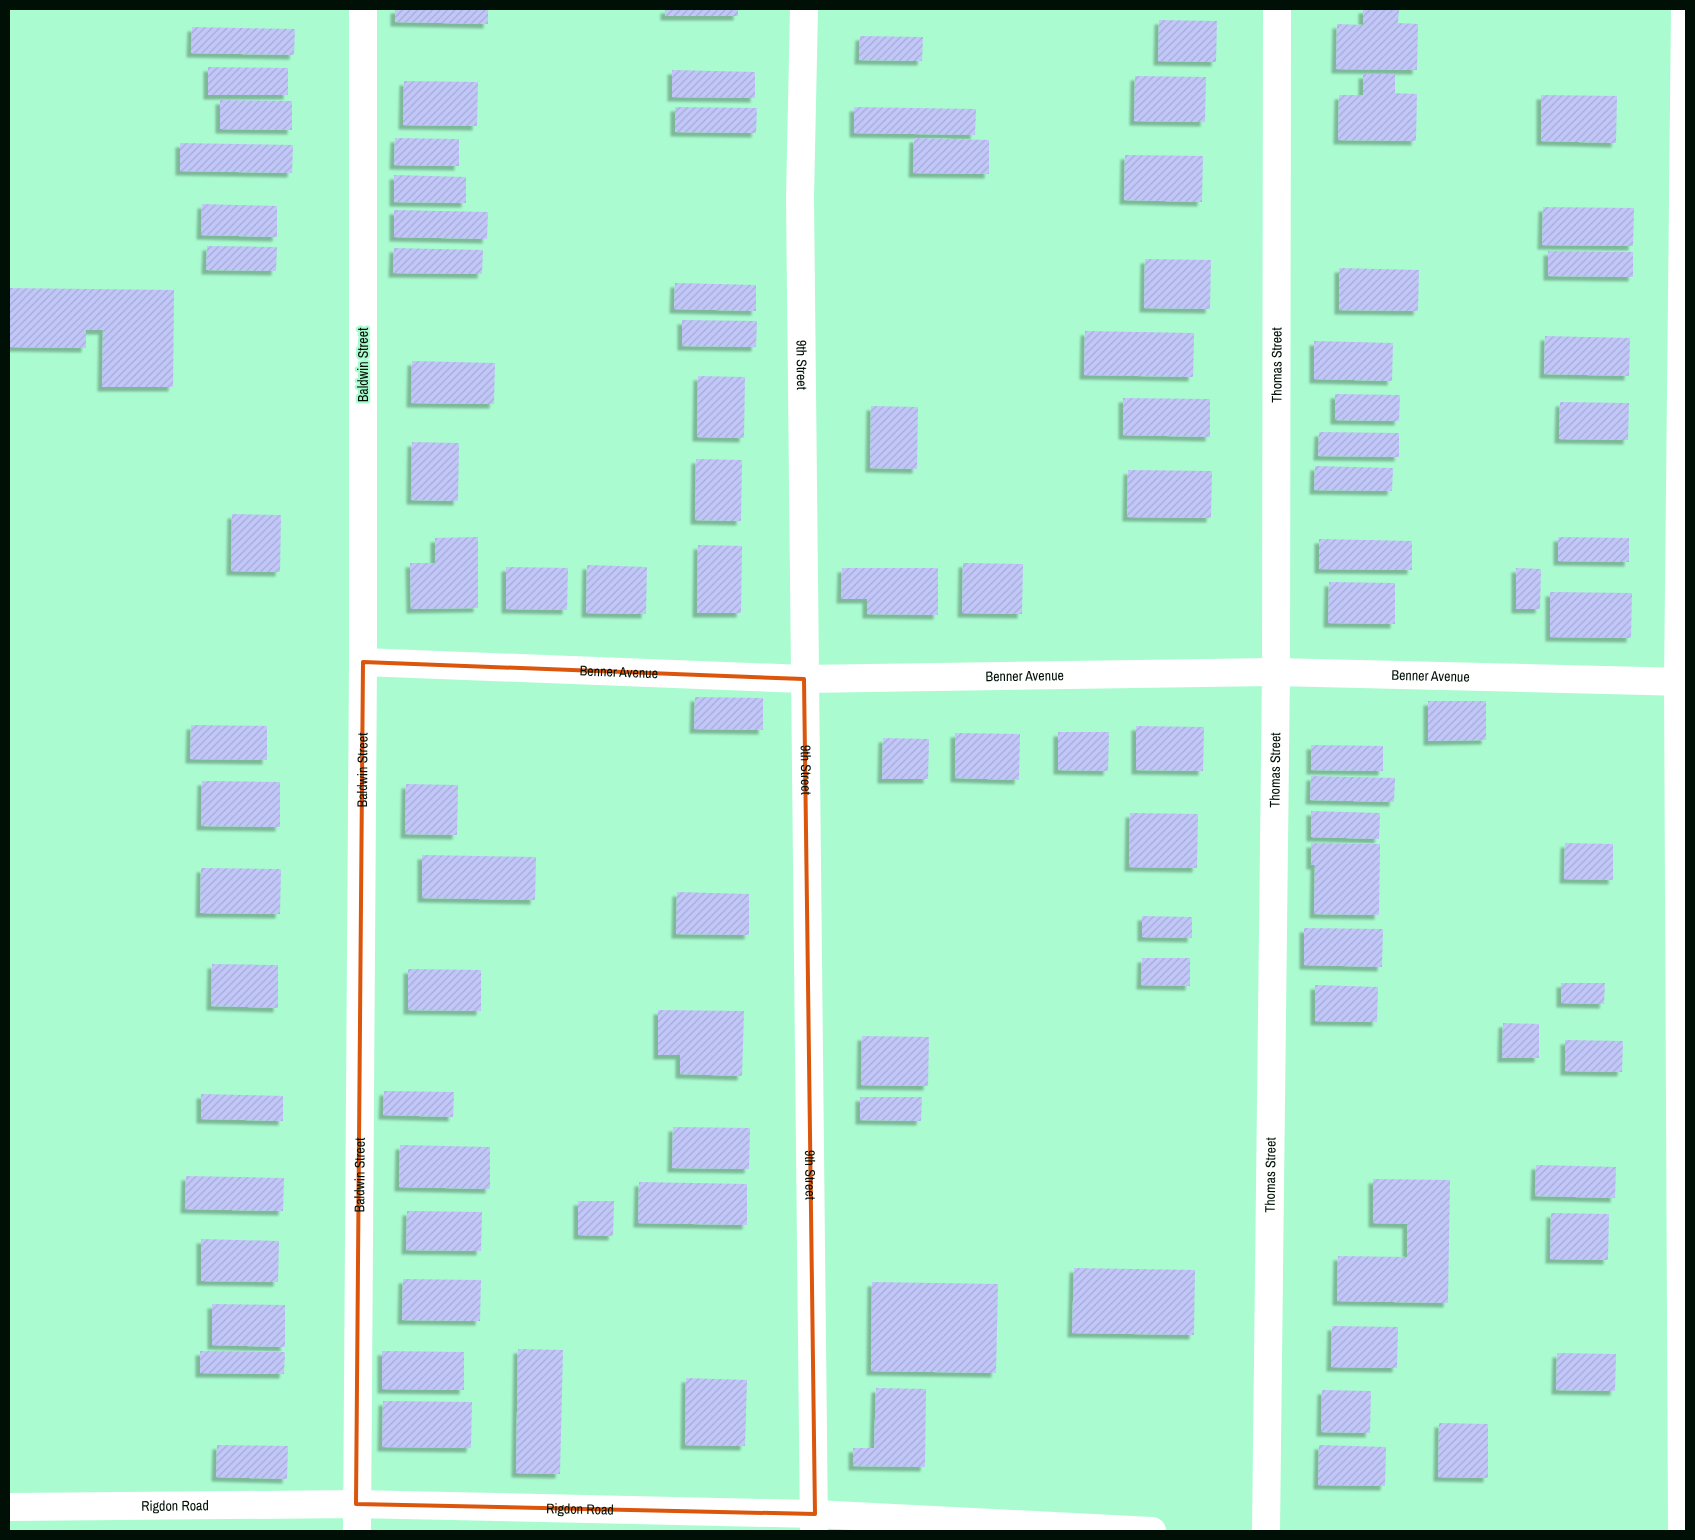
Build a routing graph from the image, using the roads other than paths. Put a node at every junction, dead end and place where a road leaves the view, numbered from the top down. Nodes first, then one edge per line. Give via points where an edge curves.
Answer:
1 (363, 9) edge
2 (804, 9) edge
3 (1277, 9) edge
4 (1685, 9) edge
5 (363, 662) junction
6 (1276, 672) junction
7 (804, 679) junction
8 (1682, 682) edge
9 (356, 1504) junction
10 (9, 1507) edge
11 (814, 1522) edge
12 (357, 1531) edge
13 (1152, 1531) edge
14 (1266, 1531) edge
15 (1682, 1531) edge

1 - 5 street, Baldwin Street
2 - 7 street, 9th Street via 800,198
3 - 6 street, Thomas Street
4 - 8 street
5 - 7 street, Benner Avenue
5 - 9 street, Baldwin Street
6 - 7 street, Benner Avenue
6 - 8 street, Benner Avenue
6 - 14 street, Thomas Street
7 - 11 street, 9th Street
8 - 15 street
9 - 10 street, Rigdon Road
9 - 11 street, Rigdon Road
9 - 12 street, Baldwin Street
11 - 13 street, Rigdon Road

